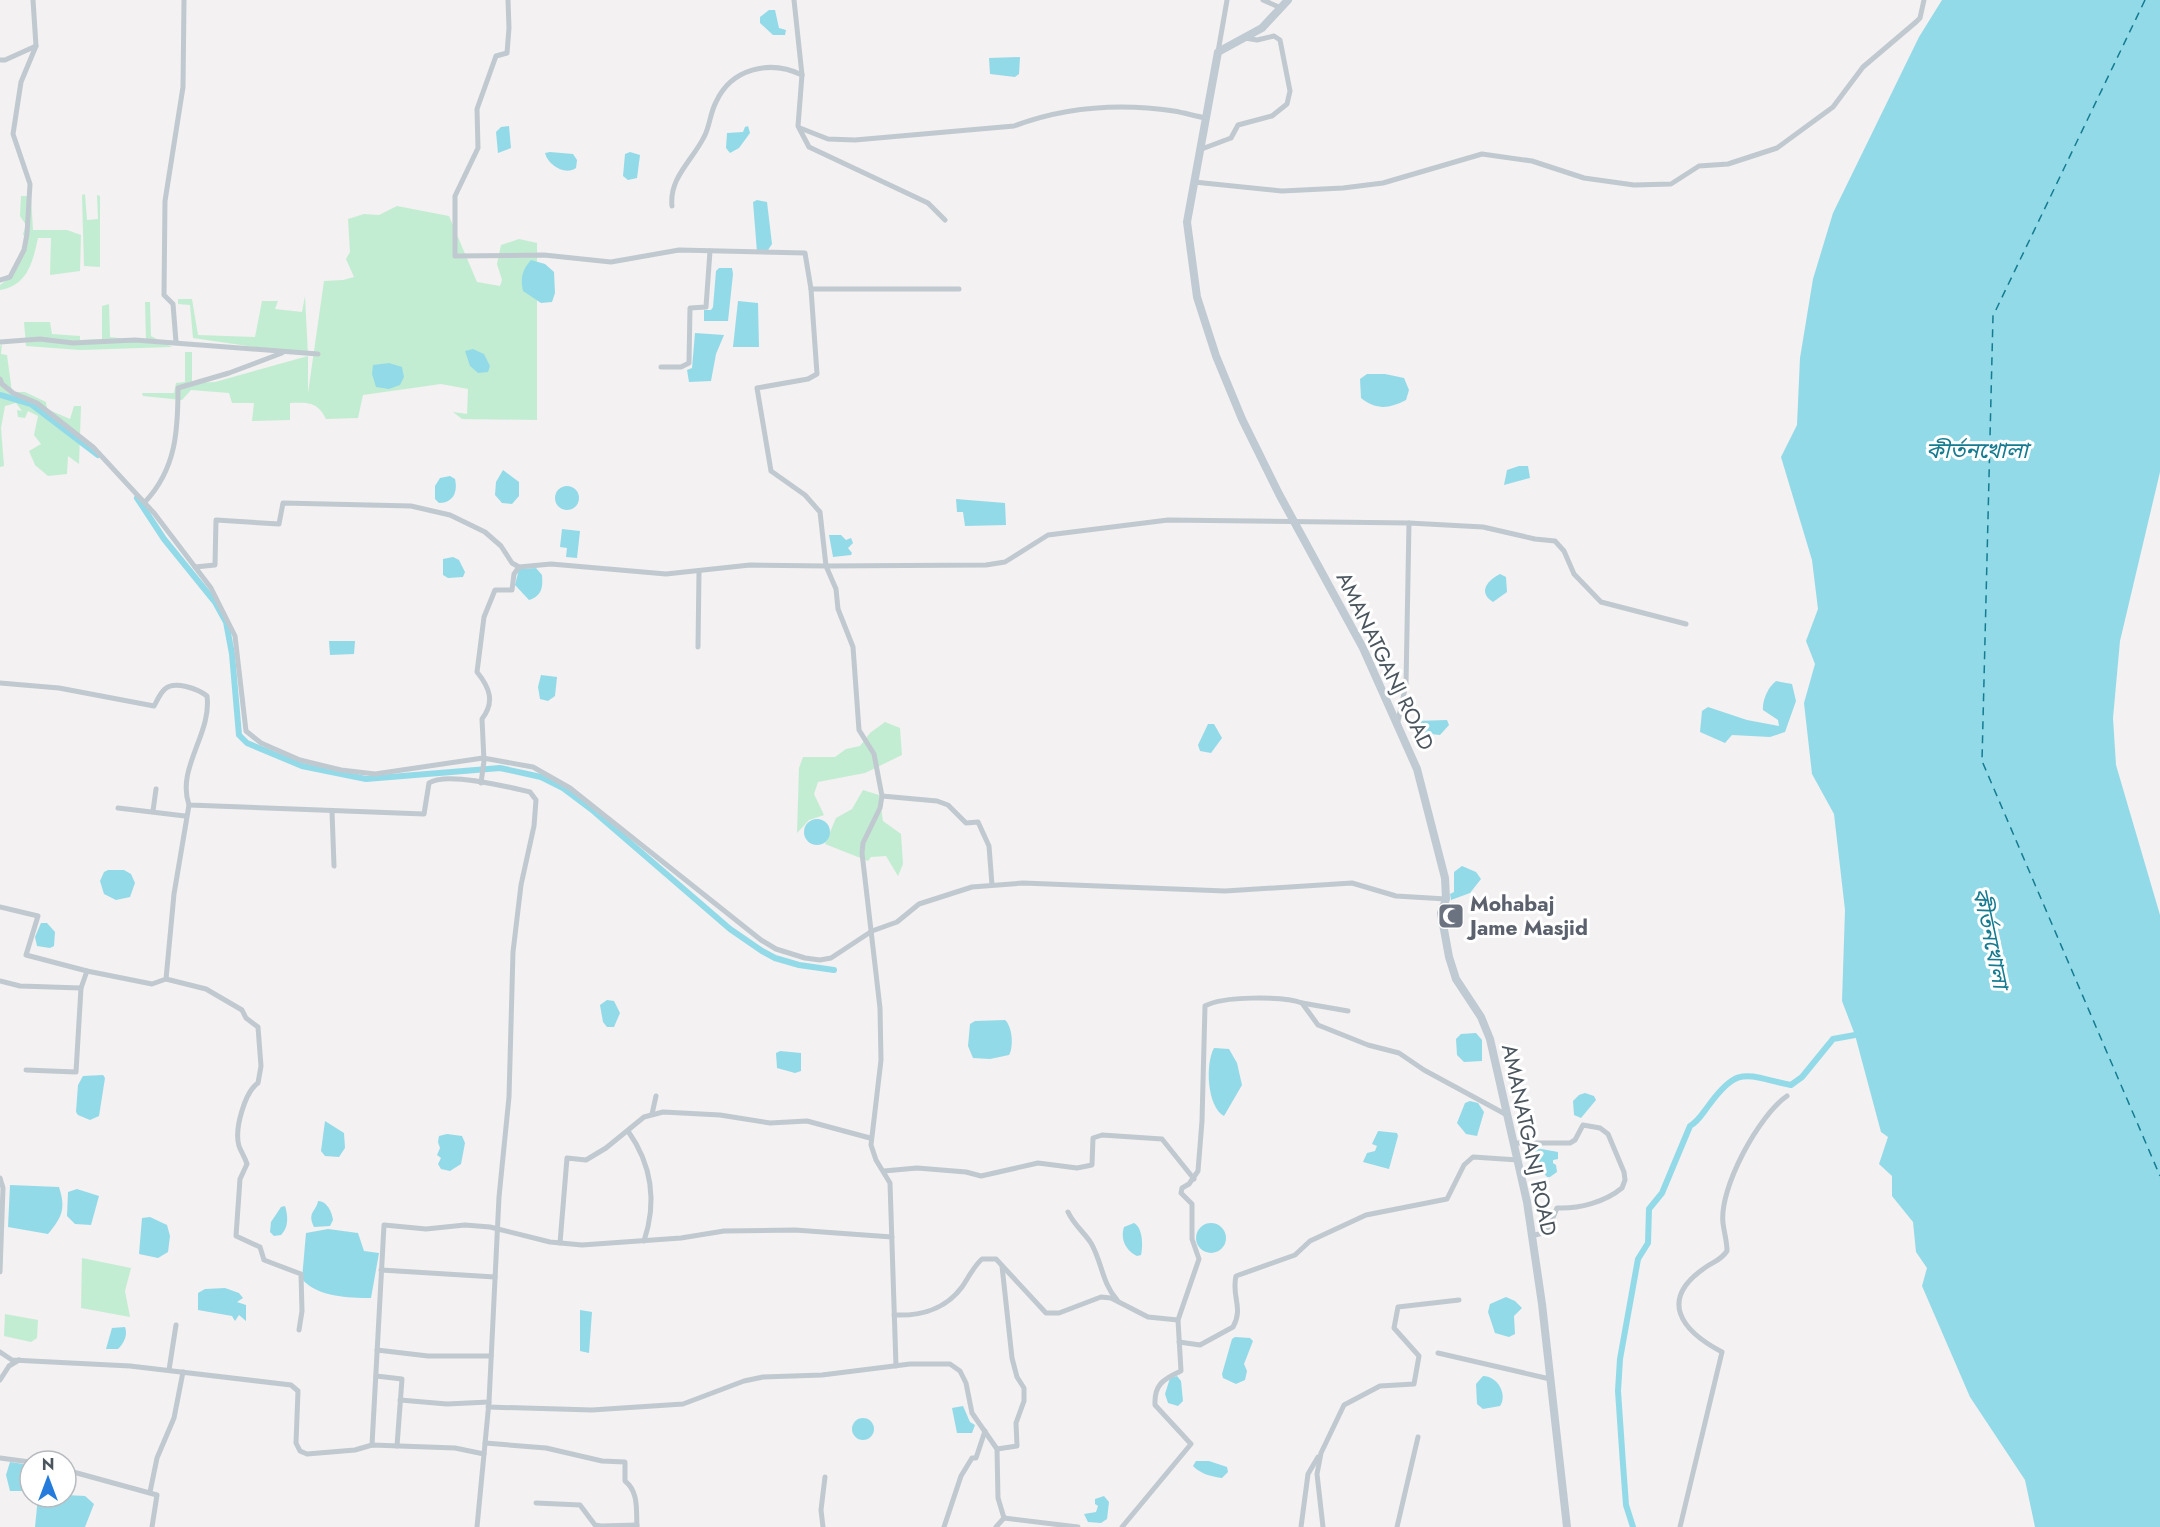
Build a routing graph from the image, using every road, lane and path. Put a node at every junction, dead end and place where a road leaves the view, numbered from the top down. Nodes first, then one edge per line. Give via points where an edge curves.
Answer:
1 (33, 0) edge
2 (184, 0) edge
3 (508, 0) edge
4 (794, 0) edge
5 (1227, 0) edge
6 (1263, 0) edge
7 (1288, 0) edge
8 (1924, 0) edge
9 (1281, 8) junction
10 (1245, 38) junction
11 (36, 46) junction
12 (1218, 52) junction
13 (0, 60) edge
14 (802, 75) junction
15 (1206, 118) junction
16 (800, 128) junction
17 (1199, 150) junction
18 (1194, 182) junction
19 (672, 206) dead end
20 (945, 220) dead end
21 (710, 251) junction
22 (0, 280) edge
23 (810, 289) junction
24 (959, 289) dead end
25 (0, 342) edge
26 (176, 342) junction
27 (282, 352) junction
28 (318, 354) dead end
29 (661, 367) dead end
30 (0, 379) edge
31 (145, 502) junction
32 (1294, 521) junction
33 (1409, 523) junction
34 (826, 566) junction
35 (195, 567) junction
36 (519, 567) junction
37 (699, 572) junction
38 (1686, 624) dead end
39 (698, 647) dead end
40 (0, 683) edge
41 (1398, 721) junction
42 (484, 759) junction
43 (481, 783) junction
44 (156, 789) dead end
45 (882, 796) junction
46 (189, 805) junction
47 (118, 808) dead end
48 (153, 811) junction
49 (332, 811) junction
50 (185, 816) junction
51 (334, 866) dead end
52 (992, 885) junction
53 (1446, 899) junction
54 (0, 907) edge
55 (872, 931) junction
56 (87, 971) junction
57 (166, 979) junction
58 (0, 981) edge
59 (81, 988) junction
60 (1302, 1003) junction
61 (1348, 1011) dead end
62 (26, 1070) dead end
63 (656, 1096) dead end
64 (1787, 1096) dead end
65 (652, 1114) junction
66 (1507, 1115) junction
67 (628, 1131) junction
68 (870, 1138) junction
69 (1514, 1143) junction
70 (1518, 1160) junction
71 (884, 1171) junction
72 (0, 1178) edge
73 (1194, 1179) junction
74 (1068, 1212) dead end
75 (498, 1231) junction
76 (1531, 1236) junction
77 (892, 1237) junction
78 (644, 1241) junction
79 (560, 1243) junction
80 (1002, 1265) junction
81 (381, 1270) junction
82 (0, 1272) edge
83 (495, 1277) junction
84 (1459, 1300) dead end
85 (1122, 1306) junction
86 (894, 1315) junction
87 (1178, 1320) junction
88 (176, 1325) dead end
89 (299, 1330) dead end
90 (1179, 1341) junction
91 (377, 1350) junction
92 (0, 1352) edge
93 (1438, 1353) dead end
94 (491, 1356) junction
95 (19, 1360) junction
96 (896, 1366) junction
97 (169, 1370) junction
98 (183, 1372) junction
99 (376, 1376) junction
100 (1550, 1379) junction
101 (0, 1380) edge
102 (400, 1400) junction
103 (488, 1405) junction
104 (985, 1431) junction
105 (1418, 1437) dead end
106 (485, 1443) junction
107 (372, 1445) junction
108 (397, 1446) junction
109 (997, 1449) junction
110 (1321, 1453) junction
111 (484, 1454) junction
112 (0, 1458) edge
113 (18, 1460) edge
114 (78, 1473) edge
115 (825, 1477) dead end
116 (150, 1492) junction
117 (536, 1503) dead end
118 (1004, 1518) junction
119 (637, 1526) edge
120 (152, 1527) edge
121 (477, 1527) edge
122 (823, 1527) edge
123 (944, 1527) edge
124 (996, 1527) edge
125 (1078, 1527) edge
126 (1122, 1527) edge
127 (1300, 1527) edge
128 (1323, 1527) edge
129 (1397, 1527) edge
130 (1567, 1527) edge
131 (1680, 1527) edge

1 - 11 street
2 - 26 street via 183,87 165,201 164,294 173,304
3 - 21 street via 507,53 496,56 477,109 478,148 455,196 455,255 544,255 611,261 679,250
4 - 14 street
5 - 12 street
6 - 9 street
7 - 9 main road
8 - 18 street via 1920,18 1863,67 1833,107 1797,134 1777,148 1728,164 1699,166 1671,184 1634,185 1584,178 1532,161 1482,154 1383,183 1343,188 1282,191
9 - 10 main road via 1262,28
10 - 12 main road
10 - 17 street via 1274,36 1280,40 1290,91 1287,104 1272,116 1238,125 1228,140
11 - 13 street
11 - 22 street via 21,82 13,134 30,184 27,234 24,250 10,277
12 - 15 main road, AMANATGANJ ROAD
14 - 16 street
14 - 19 street via 759,68 746,71 725,85 704,137 670,192
15 - 16 street via 1174,111 1096,106 1038,117 1014,126 855,140 828,139
15 - 17 main road, AMANATGANJ ROAD
16 - 20 street via 809,147 928,203
17 - 18 main road, AMANATGANJ ROAD
18 - 32 main road, AMANATGANJ ROAD via 1187,222 1197,297 1242,419
21 - 23 street via 805,253
21 - 29 street via 706,307 690,308 689,363
23 - 24 street
23 - 34 street via 817,374 758,388 771,471 805,495 820,512
25 - 26 street
26 - 27 street
27 - 28 street
27 - 31 street via 178,388 174,455
30 - 31 street via 13,393 37,403 76,431
31 - 35 street
32 - 33 street
32 - 34 street via 1168,520 1048,534 1005,562 986,565
32 - 41 main road, AMANATGANJ ROAD
33 - 38 street via 1483,527 1555,541 1574,574 1601,602
33 - 41 street via 1406,684
34 - 37 street via 750,565
34 - 45 street via 853,647 859,730 874,754
35 - 36 street via 215,565 216,520 279,524 283,503 411,506 450,515 485,532
35 - 42 street via 220,604 235,636 246,731 261,743 300,760 375,774
36 - 37 street via 550,564 666,574
36 - 42 street via 512,590 495,590 484,617 477,672 491,697 482,719
37 - 39 street
40 - 46 street via 59,688 154,706 166,687 192,687 202,692 207,696 208,716 189,769 185,794
41 - 53 main road, AMANATGANJ ROAD via 1417,769
42 - 43 street
42 - 55 street via 533,767 570,788 777,949 805,958 831,958
43 - 49 street via 432,781 424,814
43 - 75 street via 530,792 536,800 513,952 509,1096
44 - 48 street
45 - 52 street via 938,801 948,805 966,823 978,822 989,846
45 - 55 street via 862,853
46 - 49 street
46 - 50 street
47 - 48 street
48 - 50 street
49 - 51 street
50 - 57 street
52 - 53 street via 1225,891 1352,883 1396,896
52 - 55 street via 972,887 920,904 897,922
53 - 66 main road, AMANATGANJ ROAD via 1441,913 1449,957 1456,979 1481,1017 1490,1039
54 - 56 street via 38,916 26,955
55 - 68 street via 879,983 881,1050
56 - 57 street via 152,984
56 - 59 street
57 - 89 street via 206,989 242,1010 258,1027 258,1083 246,1096 238,1135 246,1164 240,1179 237,1236 260,1247 264,1260 301,1274
58 - 59 street via 20,986
59 - 62 street via 76,1072
60 - 61 street
60 - 66 street via 1318,1025 1399,1053
60 - 73 street via 1259,998 1205,1006 1202,1121
63 - 65 street
64 - 131 street via 1776,1103 1759,1128 1734,1174 1722,1223 1727,1251 1682,1291 1677,1306 1682,1321 1695,1336 1722,1352
65 - 67 street
65 - 68 street via 694,1112 783,1124 807,1121
66 - 69 main road, AMANATGANJ ROAD
67 - 78 street via 646,1162 652,1189
67 - 79 street via 586,1160 567,1158
68 - 71 street via 872,1152
69 - 70 main road, AMANATGANJ ROAD
69 - 76 street via 1570,1143 1583,1125 1600,1128 1608,1134 1625,1180 1622,1188 1602,1200 1557,1208 1547,1232
70 - 76 main road, AMANATGANJ ROAD
70 - 90 street via 1473,1157 1464,1165 1447,1199 1366,1215 1310,1241 1295,1255 1236,1276 1234,1295 1239,1309 1233,1327 1200,1345
71 - 73 street via 917,1168 981,1176 1038,1163 1077,1168 1092,1165 1093,1138 1102,1135 1162,1139
71 - 77 street via 890,1183
72 - 82 street
73 - 87 street via 1181,1193 1192,1204 1192,1239 1199,1259
74 - 85 street via 1073,1224 1090,1242 1110,1292
75 - 79 street
75 - 81 street via 465,1225 426,1229 384,1225
75 - 83 street
76 - 100 main road, AMANATGANJ ROAD
77 - 78 street via 795,1230 724,1231
77 - 86 street
78 - 79 street
80 - 85 street via 1046,1313 1059,1313 1101,1297 1111,1298
80 - 86 street via 996,1259 982,1259 953,1297 921,1316
80 - 109 street via 1012,1358 1024,1388 1016,1423 1017,1446
81 - 83 street
81 - 91 street
83 - 94 street
84 - 110 street via 1398,1307 1394,1328 1419,1356 1414,1384 1380,1386 1344,1405
85 - 87 street via 1148,1317
86 - 96 street
87 - 90 street
88 - 97 street
90 - 126 street via 1181,1371 1164,1379 1155,1391 1155,1405 1191,1444
91 - 94 street via 428,1356
91 - 99 street
92 - 95 street via 7,1359
93 - 100 street
94 - 103 street
95 - 97 street
95 - 101 street via 9,1366
96 - 103 street via 744,1381 683,1404 592,1410
96 - 104 street via 950,1364 960,1371 972,1413
97 - 98 street
98 - 107 street via 291,1385 298,1391 296,1443 307,1454
98 - 116 street via 174,1418 157,1458
99 - 102 street via 402,1379
99 - 107 street
100 - 130 main road, AMANATGANJ ROAD
102 - 103 street
102 - 108 street
103 - 106 street
104 - 109 street
104 - 123 street via 976,1458 972,1458 961,1476
105 - 129 street
106 - 111 street
106 - 119 street via 546,1448 602,1461 625,1462 625,1481 636,1495
107 - 108 street
108 - 111 street
109 - 118 street via 998,1497
110 - 127 street via 1308,1474
110 - 128 street via 1317,1489
111 - 121 street
112 - 113 street
114 - 116 street
115 - 122 street
116 - 120 street via 159,1497
117 - 119 street via 580,1505 596,1525
118 - 124 street
118 - 125 street

